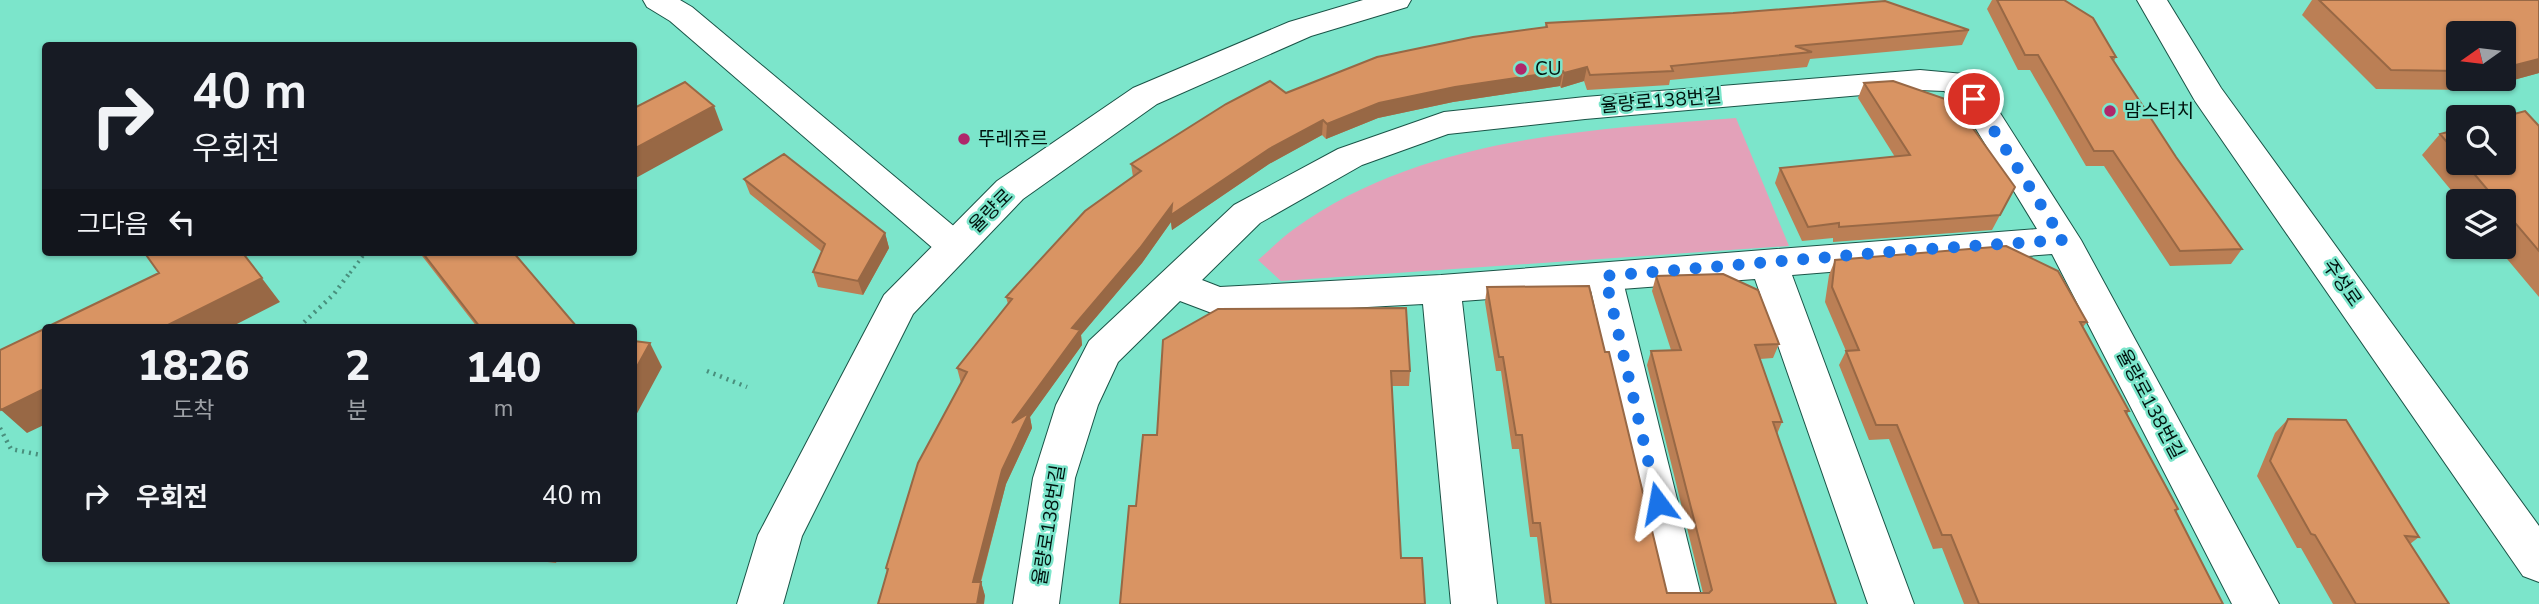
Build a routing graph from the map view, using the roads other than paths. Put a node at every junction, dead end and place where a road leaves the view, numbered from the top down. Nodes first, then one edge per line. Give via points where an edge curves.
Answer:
1 (658, 0) edge
2 (1396, 0) edge
3 (2152, 0) edge
4 (2063, 240) junction
5 (955, 247) junction
6 (1769, 264) junction
7 (1605, 276) junction
8 (1175, 284) junction
9 (1441, 289) junction
10 (2539, 562) edge
11 (760, 604) edge
12 (1036, 604) edge
13 (1474, 604) edge
14 (1682, 604) edge
15 (1891, 604) edge
16 (2256, 604) edge

1 - 5 street via 681,14
2 - 5 street, 율량로 via 1300,29 1144,96 1010,190
3 - 10 street, 주성로 via 2207,93
4 - 6 street
4 - 8 street, 율량로138번길 via 1974,99 1952,81 1920,80 1444,123 1349,156 1247,214
4 - 16 street, 율량로138번길
5 - 11 street, 율량로 via 898,305 780,535
6 - 7 street
6 - 15 street
7 - 9 street
7 - 14 street
8 - 9 street via 1217,301
8 - 12 street, 율량로138번길 via 1103,352 1077,405 1054,478
9 - 13 street

